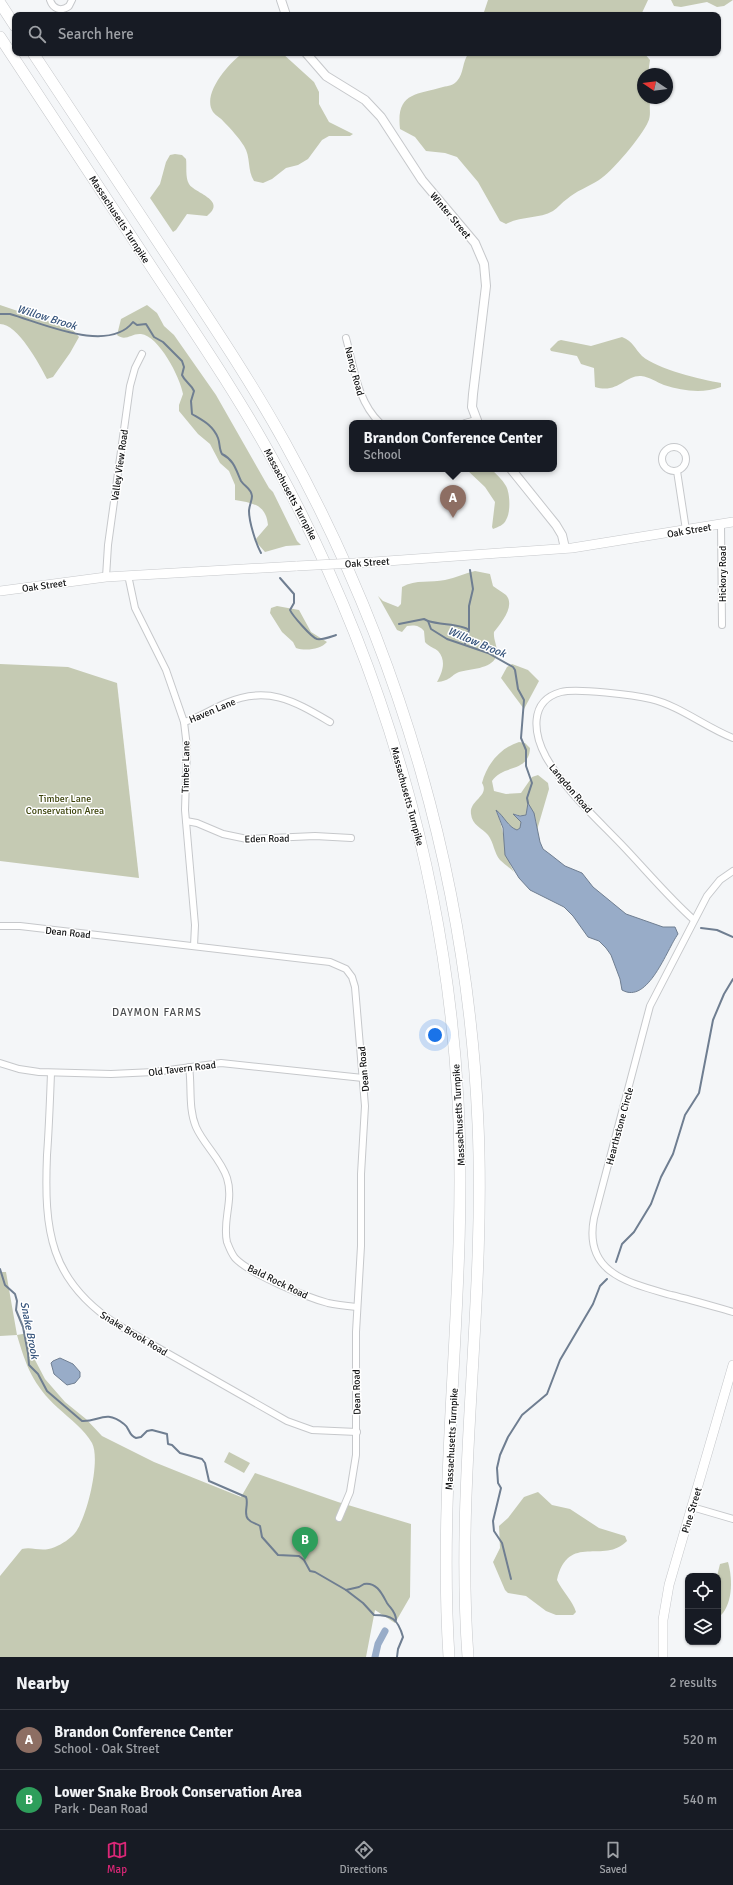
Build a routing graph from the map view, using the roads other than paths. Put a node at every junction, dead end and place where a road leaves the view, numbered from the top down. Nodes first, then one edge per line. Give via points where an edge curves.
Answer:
1 (50, 0) edge
2 (72, 0) edge
3 (281, 0) edge
4 (0, 3) edge
5 (285, 12) edge
6 (12, 21) edge
7 (0, 37) edge
8 (12, 55) edge
9 (13, 56) edge
10 (35, 56) edge
11 (309, 56) edge
12 (346, 338) dead end
13 (142, 354) dead end
14 (377, 420) edge
15 (477, 420) edge
16 (677, 471) junction
17 (513, 472) edge
18 (733, 522) edge
19 (721, 524) junction
20 (686, 530) junction
21 (565, 548) junction
22 (128, 576) junction
23 (106, 577) junction
24 (0, 591) edge
25 (722, 625) dead end
26 (184, 722) junction
27 (330, 722) dead end
28 (733, 738) edge
29 (186, 821) junction
30 (351, 838) dead end
31 (733, 871) edge
32 (694, 920) junction
33 (0, 926) edge
34 (194, 946) junction
35 (0, 1063) edge
36 (189, 1067) junction
37 (51, 1073) junction
38 (363, 1078) junction
39 (358, 1307) junction
40 (733, 1312) edge
41 (733, 1365) edge
42 (357, 1432) junction
43 (692, 1507) junction
44 (339, 1518) dead end
45 (733, 1519) edge
46 (449, 1657) edge
47 (468, 1657) edge
48 (664, 1657) edge

1 - 2 street via 54,8 60,10 69,6
3 - 5 street
4 - 6 highway
7 - 8 highway, Massachusetts Turnpike
9 - 46 highway, Massachusetts Turnpike via 218,367 276,466 321,553 350,620 380,700 405,782 438,924 452,1020 458,1094 460,1204 447,1532
10 - 47 highway, Massachusetts Turnpike via 216,330 301,472 332,533 370,622 398,697 425,785 443,856 459,941 471,1026 478,1124 479,1221 465,1538
11 - 15 street, Winter Street via 326,76 372,106 422,180 467,232 479,252 485,270 486,286 472,407
12 - 14 street, Nancy Road via 363,400
13 - 23 street, Valley View Road via 130,386 108,545
16 - 16 street via 686,462 686,454 679,448 670,447 663,454 662,461 666,468
16 - 20 street
17 - 21 street via 553,520 562,535
18 - 19 main road, Oak Street
19 - 20 main road, Oak Street
19 - 25 street, Hickory Road
20 - 21 main road, Oak Street
21 - 22 main road, Oak Street, bridge
22 - 23 main road, Oak Street
22 - 26 street, Timber Lane via 135,608 168,675
23 - 24 main road, Oak Street
26 - 27 street, Haven Lane via 230,701 260,694 276,696 291,702
26 - 29 street, Timber Lane via 187,747
28 - 32 street, Langdon Road via 665,704 643,698 567,692 553,696 540,708 537,715 538,740 558,776
29 - 30 street, Eden Road via 247,839 315,836
29 - 34 street, Timber Lane via 195,925
31 - 32 street, Hearthstone Circle via 709,892
32 - 40 street, Hearthstone Circle via 648,1012 594,1218 592,1237 601,1262 623,1280
33 - 34 street, Dean Road via 20,926
34 - 38 street, Dean Road via 330,962 346,968 354,982 356,994
35 - 37 street, Old Tavern Road via 19,1069
36 - 37 street, Old Tavern Road via 120,1074
36 - 38 street, Old Tavern Road via 210,1063 231,1064
36 - 39 street, Bald Rock Road via 194,1120 221,1165 229,1186 226,1233 235,1257 262,1275 310,1297
37 - 42 street, Snake Brook Road via 46,1185 48,1224 60,1263 83,1296 118,1325 287,1421 312,1430
38 - 39 street, Dean Road via 365,1116 360,1174 361,1246
39 - 42 street, Dean Road
41 - 43 main road, Pine Street
42 - 44 street, Dean Road via 353,1478
43 - 45 street
43 - 48 main road, Pine Street via 668,1592 663,1620

